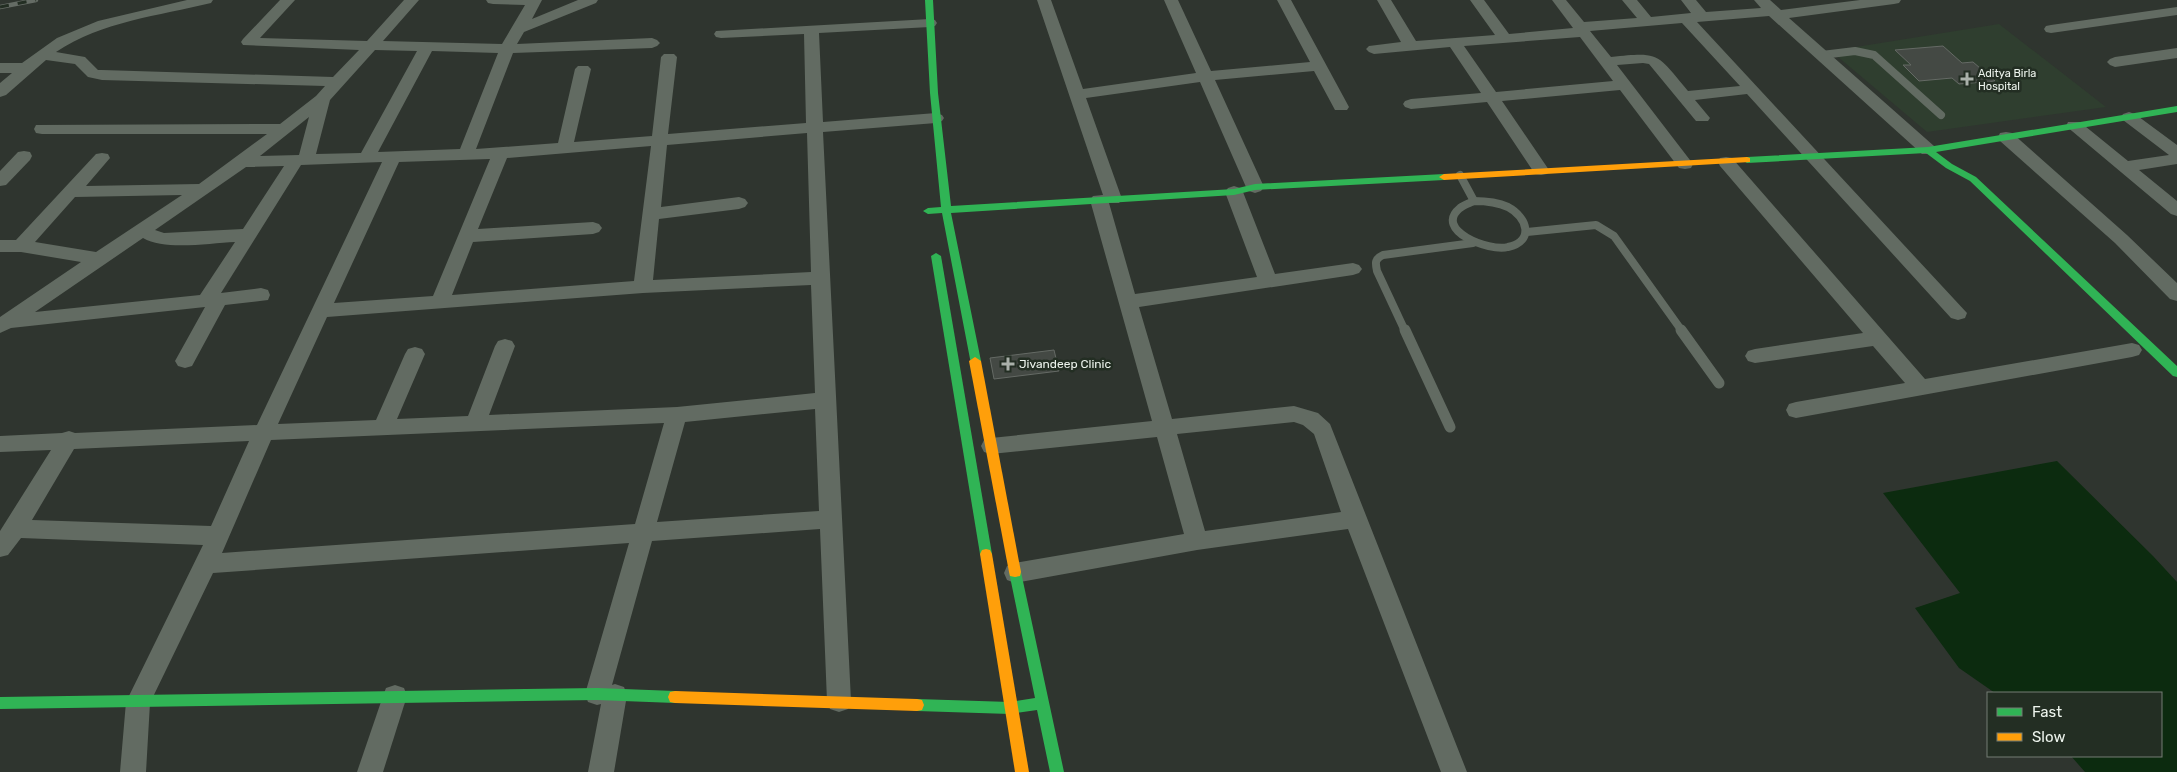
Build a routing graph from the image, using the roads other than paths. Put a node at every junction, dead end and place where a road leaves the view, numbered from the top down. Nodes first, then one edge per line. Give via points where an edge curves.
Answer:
1 (206, 0) edge
2 (288, 0) edge
3 (412, 0) edge
4 (493, 0) edge
5 (535, 0) edge
6 (591, 0) edge
7 (929, 0) edge
8 (1044, 0) edge
9 (1172, 0) edge
10 (1284, 0) edge
11 (1384, 0) edge
12 (1477, 0) edge
13 (1559, 0) edge
14 (1629, 0) edge
15 (1688, 0) edge
16 (1761, 0) edge
17 (1894, 0) edge
18 (2172, 0) edge
19 (2177, 4) edge
20 (2177, 11) edge
21 (1774, 13) junction
22 (1694, 18) junction
23 (1648, 22) junction
24 (930, 23) junction
25 (519, 29) junction
26 (811, 29) junction
27 (1581, 29) junction
28 (2051, 29) dead end
29 (722, 34) dead end
30 (1504, 37) junction
31 (1454, 42) junction
32 (652, 43) dead end
33 (1411, 46) junction
34 (370, 47) junction
35 (426, 48) junction
36 (507, 49) junction
37 (1374, 49) dead end
38 (2177, 53) edge
39 (44, 55) junction
40 (1822, 55) junction
41 (669, 57) dead end
42 (1606, 62) junction
43 (2115, 62) dead end
44 (1319, 66) junction
45 (0, 68) edge
46 (24, 68) junction
47 (583, 69) dead end
48 (1206, 76) junction
49 (338, 82) junction
50 (1624, 85) junction
51 (1752, 90) junction
52 (0, 92) edge
53 (1077, 95) junction
54 (1684, 96) junction
55 (1492, 98) junction
56 (322, 99) junction
57 (1411, 104) dead end
58 (1341, 108) dead end
59 (2177, 109) edge
60 (1941, 115) dead end
61 (2129, 117) junction
62 (936, 118) junction
63 (1702, 118) dead end
64 (2074, 126) junction
65 (814, 128) junction
66 (42, 129) dead end
67 (283, 129) junction
68 (2006, 138) junction
69 (660, 140) junction
70 (565, 148) junction
71 (1928, 150) junction
72 (502, 153) junction
73 (2177, 153) edge
74 (466, 154) junction
75 (24, 156) dead end
76 (394, 157) junction
77 (1815, 157) junction
78 (102, 158) dead end
79 (366, 158) junction
80 (2177, 159) edge
81 (301, 160) junction
82 (242, 162) junction
83 (1726, 162) junction
84 (1684, 164) junction
85 (1949, 166) junction
86 (2125, 167) junction
87 (1541, 170) junction
88 (1460, 175) junction
89 (0, 181) edge
90 (1255, 187) junction
91 (202, 189) junction
92 (1964, 189) dead end
93 (70, 192) junction
94 (1234, 192) junction
95 (1106, 200) junction
96 (1474, 202) junction
97 (739, 203) dead end
98 (2174, 204) edge
99 (946, 210) junction
100 (929, 211) dead end
101 (652, 214) junction
102 (593, 228) dead end
103 (142, 230) junction
104 (1527, 232) junction
105 (248, 236) junction
106 (467, 236) junction
107 (1473, 243) junction
108 (0, 246) edge
109 (21, 246) junction
110 (935, 249) dead end
111 (99, 259) junction
112 (1353, 269) dead end
113 (820, 278) junction
114 (1268, 281) junction
115 (643, 287) junction
116 (2177, 294) edge
117 (260, 296) dead end
118 (212, 300) junction
119 (1128, 302) junction
120 (439, 303) junction
121 (321, 312) junction
122 (1958, 313) dead end
123 (4, 323) edge
124 (1878, 338) junction
125 (971, 342) junction
126 (950, 344) junction
127 (505, 346) dead end
128 (2129, 348) dead end
129 (415, 354) dead end
130 (1756, 356) dead end
131 (184, 361) dead end
132 (2177, 373) edge
133 (1720, 383) dead end
134 (1921, 388) junction
135 (825, 400) junction
136 (1796, 410) dead end
137 (677, 415) junction
138 (476, 423) junction
139 (1164, 426) junction
140 (384, 427) junction
141 (1450, 428) dead end
142 (264, 432) junction
143 (69, 439) junction
144 (0, 444) edge
145 (991, 446) junction
146 (831, 519) junction
147 (1355, 519) junction
148 (15, 529) junction
149 (642, 534) junction
150 (218, 536) junction
151 (1197, 540) junction
152 (0, 548) edge
153 (206, 564) junction
154 (1015, 572) junction
155 (606, 694) junction
156 (395, 696) junction
157 (839, 701) junction
158 (138, 702) junction
159 (0, 703) edge
160 (1042, 703) junction
161 (1010, 708) junction
162 (133, 772) edge
163 (370, 772) edge
164 (601, 772) edge
165 (1022, 772) edge
166 (1057, 772) edge
167 (1454, 772) edge

1 - 39 street via 97,26 73,36
2 - 34 street via 248,42
3 - 34 street
4 - 5 street
5 - 25 street
6 - 25 street
7 - 24 street
8 - 53 street
9 - 48 street
10 - 44 street
11 - 33 street
12 - 30 street
13 - 27 street
14 - 23 street
15 - 22 street
16 - 21 street
17 - 21 street
18 - 19 street
20 - 28 street
21 - 22 street
21 - 40 street
22 - 23 street
22 - 51 street
23 - 27 street
24 - 26 street
24 - 62 street
25 - 36 street
26 - 29 street
26 - 65 street
27 - 30 street
27 - 42 street
30 - 31 street
31 - 33 street
31 - 55 street
32 - 36 street
33 - 37 street
34 - 35 street
34 - 49 street
35 - 36 street
35 - 79 street
36 - 74 street
38 - 43 street
39 - 46 street
39 - 49 street via 80,60 93,74 102,75
40 - 60 lane via 1859,50 1874,55
40 - 71 street
41 - 69 street
42 - 50 street
42 - 54 street via 1650,58
44 - 48 street
44 - 58 street
45 - 46 street
46 - 52 street
47 - 70 street
48 - 53 street
48 - 90 street
49 - 56 street
50 - 55 street
50 - 84 street
51 - 54 street
51 - 77 street
53 - 95 street
54 - 63 street
55 - 57 street
55 - 87 street
56 - 67 street
56 - 81 street
59 - 61 street
61 - 64 street
61 - 73 street
62 - 65 street
62 - 99 street
64 - 68 street
64 - 86 street
65 - 69 street
65 - 113 street
66 - 67 street
67 - 82 street
68 - 71 street
68 - 116 street via 2121,239
69 - 70 street
69 - 101 street
70 - 72 street
71 - 77 street
71 - 85 street
72 - 74 street
72 - 106 street
74 - 76 street
75 - 89 street
76 - 79 street
76 - 121 street
77 - 83 street
77 - 122 street
78 - 93 street
79 - 81 street
80 - 86 street
81 - 82 street
81 - 105 street
82 - 91 street
83 - 84 street
83 - 124 street
84 - 87 street
85 - 92 street
85 - 132 street via 1973,179
86 - 98 street
87 - 88 street
88 - 90 street
88 - 96 lane
90 - 94 street
91 - 93 street
91 - 103 street
93 - 109 street
94 - 95 street
94 - 114 street
95 - 99 street
95 - 119 street
96 - 104 lane via 1496,202 1516,211
96 - 107 lane via 1458,209 1454,216 1454,223
97 - 101 street
99 - 100 street
99 - 125 street
101 - 115 street
102 - 106 street
103 - 105 street via 164,239
103 - 111 street
104 - 107 lane via 1520,244 1503,249
104 - 133 lane via 1596,226 1614,236
105 - 118 street
106 - 120 street
107 - 141 lane via 1383,256 1375,262 1376,271
108 - 109 street
109 - 111 street
110 - 126 street
111 - 123 street
112 - 114 street
113 - 115 street
113 - 135 street
114 - 119 street
115 - 120 street
117 - 118 street
118 - 123 street
118 - 131 street
119 - 139 street
120 - 121 street
121 - 142 street
124 - 130 street
124 - 134 street
125 - 126 street
125 - 145 street
126 - 161 street
127 - 138 street
128 - 134 street
129 - 140 street
134 - 136 street
135 - 137 street
135 - 146 street
137 - 138 street
137 - 149 street
138 - 140 street
139 - 145 street
139 - 147 street via 1294,414 1315,420 1323,430
139 - 151 street
140 - 142 street
142 - 143 street
142 - 150 street
143 - 144 street
143 - 148 street
145 - 154 street
146 - 149 street
146 - 157 street
147 - 151 street
147 - 167 street
148 - 150 street
148 - 152 street
149 - 153 street
149 - 155 street
150 - 153 street
151 - 154 street
153 - 158 street
154 - 160 street
155 - 156 street
155 - 157 street
155 - 164 street
156 - 158 street
156 - 163 street
157 - 161 street
158 - 159 street
158 - 162 street
160 - 161 street
160 - 166 street
161 - 165 street

